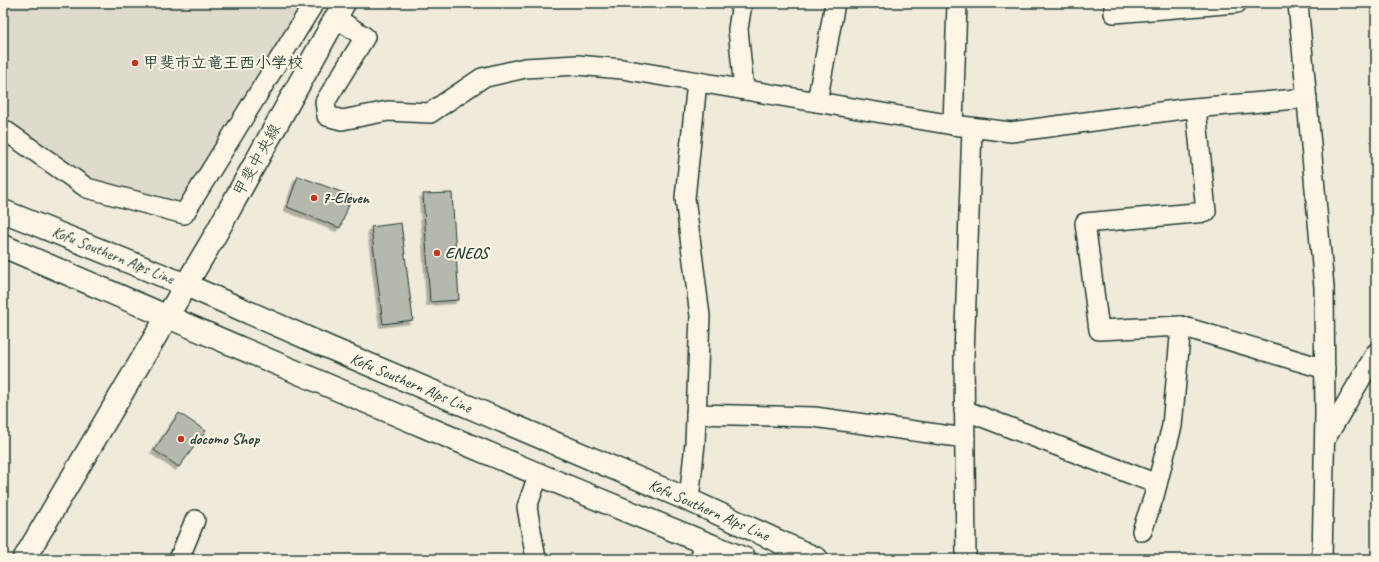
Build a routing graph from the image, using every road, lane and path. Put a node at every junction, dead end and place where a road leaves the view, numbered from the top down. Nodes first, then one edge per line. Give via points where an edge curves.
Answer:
1 (314, 3) edge
2 (742, 3) edge
3 (835, 3) edge
4 (957, 3) edge
5 (1114, 3) edge
6 (1237, 3) edge
7 (1298, 3) edge
8 (337, 15) edge
9 (697, 82) junction
10 (744, 90) junction
11 (1307, 98) junction
12 (817, 102) junction
13 (1196, 108) junction
14 (953, 125) junction
15 (972, 128) junction
16 (3, 129) edge
17 (3, 211) edge
18 (3, 246) edge
19 (186, 285) junction
20 (167, 316) junction
21 (1181, 326) junction
22 (1376, 353) edge
23 (1325, 369) junction
24 (964, 410) junction
25 (696, 414) junction
26 (964, 438) junction
27 (1325, 439) junction
28 (539, 474) junction
29 (1157, 484) junction
30 (689, 500) junction
31 (195, 520) dead end
32 (1142, 531) dead end
33 (702, 551) edge
34 (24, 559) edge
35 (179, 559) edge
36 (536, 559) edge
37 (745, 559) edge
38 (817, 559) edge
39 (966, 559) edge
40 (1322, 559) edge

1 - 8 street via 318,16
1 - 16 street via 184,214 87,188
2 - 10 street via 738,29
3 - 12 street
4 - 14 street
5 - 6 street via 1114,13
7 - 11 street
8 - 9 street via 365,37 325,102 327,116 342,120 388,111 430,113 482,78 525,68 576,65 622,69
8 - 19 main road, 甲斐中央線
9 - 10 street
9 - 25 street via 685,198 700,316
10 - 12 street
11 - 13 street
11 - 23 street via 1324,287
12 - 14 street
13 - 15 street via 1011,132
13 - 21 street via 1206,212 1085,223 1099,330
14 - 15 street
15 - 24 street
17 - 19 main road, Kofu Southern Alps Line
18 - 20 main road, Kofu Southern Alps Line
19 - 20 main road, 甲斐中央線
19 - 30 main road, Kofu Southern Alps Line
20 - 28 main road, Kofu Southern Alps Line
20 - 34 main road, 甲斐中央線
21 - 23 street
21 - 29 street via 1172,426
22 - 27 street
23 - 27 street
24 - 26 street
24 - 29 street
25 - 26 street via 814,417
25 - 30 street
26 - 39 street
27 - 40 street
28 - 33 main road, Kofu Southern Alps Line
28 - 36 street via 527,507
29 - 32 street
30 - 38 main road, Kofu Southern Alps Line
31 - 35 street
33 - 37 main road, Kofu Southern Alps Line

